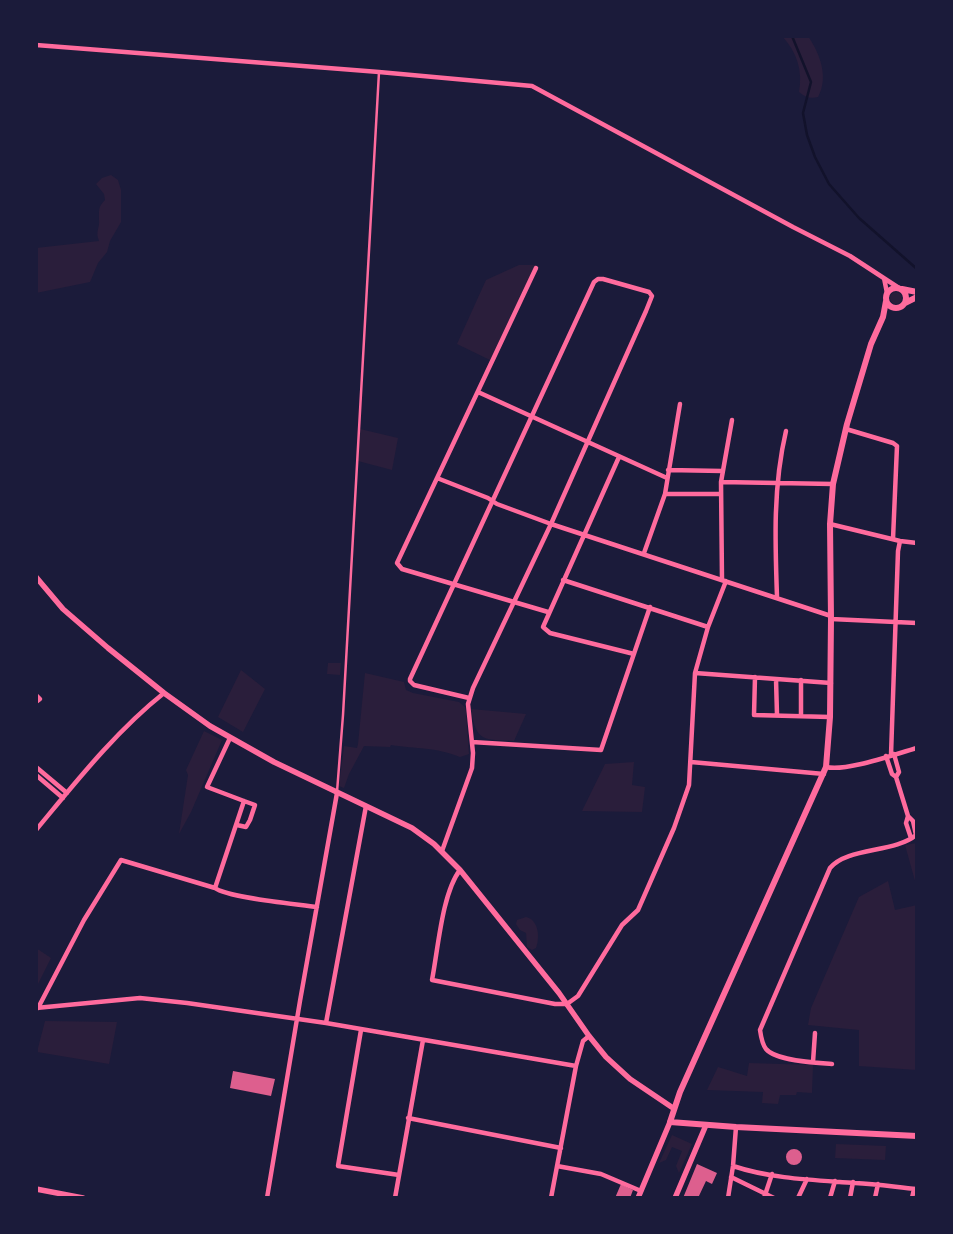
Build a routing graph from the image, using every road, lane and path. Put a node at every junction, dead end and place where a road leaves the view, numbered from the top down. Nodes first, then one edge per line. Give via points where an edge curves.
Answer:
1 (36, 45) edge
2 (379, 72) junction
3 (536, 268) dead end
4 (884, 278) junction
5 (900, 289) junction
6 (917, 292) edge
7 (887, 293) junction
8 (917, 298) edge
9 (886, 301) junction
10 (905, 303) junction
11 (896, 308) junction
12 (883, 317) junction
13 (478, 392) junction
14 (680, 404) dead end
15 (533, 418) junction
16 (732, 420) dead end
17 (846, 429) junction
18 (786, 431) dead end
19 (588, 442) junction
20 (619, 457) junction
21 (668, 470) junction
22 (722, 471) junction
23 (437, 478) junction
24 (667, 478) junction
25 (721, 482) junction
26 (777, 484) junction
27 (833, 484) junction
28 (665, 494) junction
29 (721, 494) junction
30 (493, 502) junction
31 (551, 524) junction
32 (830, 524) junction
33 (584, 534) junction
34 (893, 538) junction
35 (900, 541) junction
36 (917, 543) edge
37 (644, 553) junction
38 (36, 578) edge
39 (564, 580) junction
40 (724, 580) junction
41 (454, 584) junction
42 (777, 598) junction
43 (513, 602) junction
44 (650, 607) junction
45 (548, 612) junction
46 (831, 617) junction
47 (896, 622) junction
48 (917, 623) edge
49 (708, 627) junction
50 (634, 654) junction
51 (695, 672) junction
52 (755, 677) junction
53 (776, 679) junction
54 (801, 680) junction
55 (830, 683) junction
56 (164, 693) junction
57 (36, 696) edge
58 (469, 698) junction
59 (36, 702) edge
60 (776, 715) junction
61 (801, 715) junction
62 (830, 717) junction
63 (230, 738) junction
64 (472, 742) junction
65 (917, 748) edge
66 (890, 755) junction
67 (691, 762) junction
68 (36, 767) edge
69 (825, 770) junction
70 (36, 775) edge
71 (896, 777) junction
72 (67, 793) junction
73 (337, 793) junction
74 (63, 798) junction
75 (244, 801) junction
76 (366, 806) junction
77 (237, 825) junction
78 (36, 830) edge
79 (442, 851) junction
80 (460, 870) junction
81 (215, 888) junction
82 (317, 907) junction
83 (567, 1004) junction
84 (37, 1008) edge
85 (297, 1019) junction
86 (326, 1023) junction
87 (361, 1030) junction
88 (815, 1033) dead end
89 (589, 1036) junction
90 (423, 1040) junction
91 (813, 1062) junction
92 (832, 1064) dead end
93 (576, 1066) junction
94 (673, 1108) junction
95 (408, 1118) junction
96 (670, 1122) junction
97 (706, 1125) junction
98 (736, 1127) junction
99 (917, 1136) edge
100 (561, 1148) junction
101 (557, 1166) junction
102 (733, 1166) junction
103 (772, 1174) junction
104 (399, 1175) junction
105 (731, 1177) junction
106 (807, 1179) junction
107 (835, 1182) junction
108 (853, 1182) junction
109 (878, 1184) junction
110 (36, 1189) edge
111 (915, 1189) edge
112 (640, 1191) junction
113 (50, 1195) edge
114 (728, 1196) edge
115 (765, 1196) edge
116 (83, 1198) edge
117 (267, 1198) edge
118 (394, 1198) edge
119 (551, 1198) edge
120 (638, 1198) edge
121 (675, 1198) edge
122 (735, 1198) edge
123 (774, 1198) edge
124 (798, 1198) edge
125 (830, 1198) edge
126 (850, 1198) edge
127 (876, 1198) edge
128 (912, 1198) edge

1 - 2 street
2 - 4 street via 526,85 538,89 850,256
2 - 73 lane
3 - 13 street
4 - 5 street
4 - 7 street
5 - 6 main road
5 - 7 main road via 892,288
5 - 10 main road via 906,294
7 - 9 main road
8 - 10 main road
9 - 11 main road
9 - 12 main road
10 - 11 main road
11 - 12 main road
12 - 17 main road via 871,344
13 - 15 street
13 - 23 street
14 - 21 street
15 - 19 street
15 - 19 street via 590,289 598,279 644,290 652,296
15 - 30 street
16 - 22 street
17 - 27 main road
17 - 34 street via 897,446
18 - 26 street
19 - 20 street
19 - 31 street
20 - 24 street
20 - 33 street
21 - 22 street
21 - 24 street
22 - 25 street
23 - 30 street
23 - 41 street via 397,563 402,569
24 - 28 street
25 - 26 street
25 - 29 street
26 - 27 street
26 - 42 street
27 - 32 main road
28 - 29 street
28 - 37 street
29 - 40 street
30 - 31 street
30 - 41 street
31 - 33 street
31 - 43 street
32 - 34 street
32 - 46 main road
33 - 37 street
33 - 39 street
34 - 35 street
35 - 36 street
35 - 47 street
37 - 40 street
38 - 56 street via 63,609
39 - 44 street
39 - 45 street
40 - 42 street
40 - 49 street
41 - 43 street
41 - 58 street via 410,682 414,686
42 - 46 street
43 - 45 street
43 - 58 street
44 - 49 street
44 - 50 street
45 - 50 street via 543,627 550,633
46 - 47 street
46 - 55 main road
47 - 48 street
47 - 66 street
49 - 51 street
50 - 64 street via 601,750
51 - 52 street
51 - 67 street
52 - 53 street
52 - 60 street via 754,715
53 - 54 street
53 - 60 street
54 - 55 street
54 - 61 street
55 - 62 main road
56 - 63 street
56 - 72 street via 143,710
57 - 59 street via 40,698
58 - 64 street
60 - 61 street
61 - 62 street
62 - 69 main road
63 - 73 street
63 - 75 street via 207,787
64 - 79 street via 470,776
65 - 66 street
66 - 69 street
66 - 71 street via 892,774
66 - 71 street via 899,772
67 - 69 street
67 - 83 street via 684,805 638,910 622,925 578,996
68 - 72 street
69 - 94 main road
70 - 74 street
71 - 91 street via 911,838 840,860 830,868 760,1030 766,1050 775,1056
72 - 74 street
73 - 76 street
73 - 82 street
74 - 78 street
75 - 77 street
75 - 77 street via 255,805 255,808 246,827
76 - 79 street via 412,828
76 - 86 street
77 - 81 street
79 - 80 street
80 - 83 street
80 - 83 street via 447,897 432,980
81 - 82 street via 241,896
81 - 84 street via 121,860 84,920
82 - 85 street
83 - 89 street
84 - 85 street via 140,998
85 - 86 street
85 - 117 street
86 - 87 street
87 - 90 street
87 - 104 street via 338,1166
88 - 91 street
89 - 93 street via 583,1041
89 - 94 street via 621,1072
90 - 93 street
90 - 95 street
91 - 92 street
93 - 100 street
94 - 96 main road
95 - 100 street
95 - 104 street
96 - 97 main road
96 - 112 street
97 - 98 main road
97 - 121 street
98 - 99 main road
98 - 102 street
100 - 101 street
101 - 112 street via 601,1174
101 - 119 street
102 - 103 street
102 - 105 street
103 - 106 street
103 - 115 street
104 - 118 street
105 - 114 street
105 - 115 street
106 - 107 street
106 - 124 street
107 - 108 street
107 - 125 street
108 - 109 street
108 - 126 street
109 - 111 street
109 - 127 street
110 - 113 street
111 - 128 street
112 - 120 street
113 - 116 street
114 - 122 street
115 - 123 street

